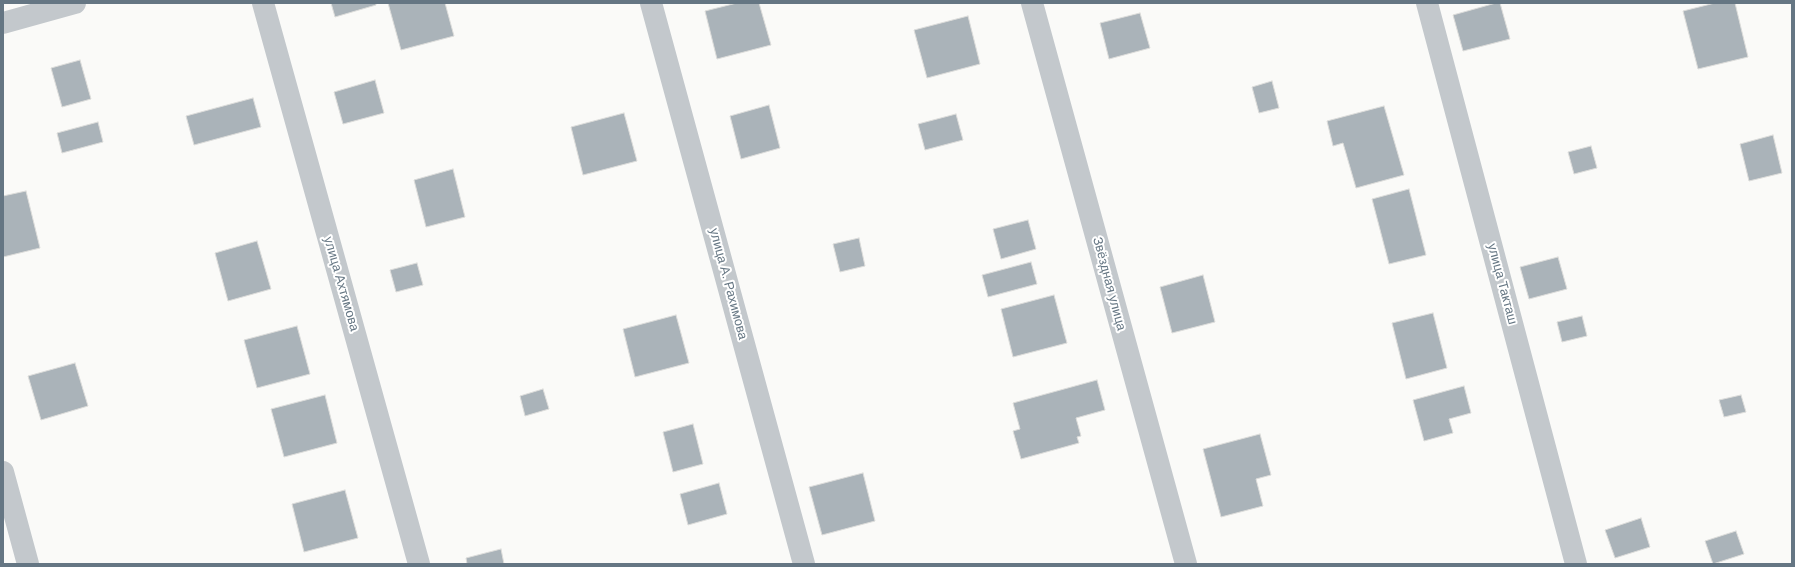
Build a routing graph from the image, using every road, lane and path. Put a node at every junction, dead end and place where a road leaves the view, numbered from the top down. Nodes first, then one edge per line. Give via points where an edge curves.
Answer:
1 (75, 3) edge
2 (263, 3) edge
3 (652, 3) edge
4 (1032, 3) edge
5 (1427, 3) edge
6 (3, 23) edge
7 (3, 472) edge
8 (28, 564) edge
9 (419, 564) edge
10 (804, 564) edge
11 (1186, 564) edge
12 (1576, 564) edge

1 - 6 street
2 - 9 street, улица Ахтямова
3 - 10 street, улица А. Рахимова
4 - 11 street, Звёздная улица
5 - 12 street, улица Такташ
7 - 8 street

